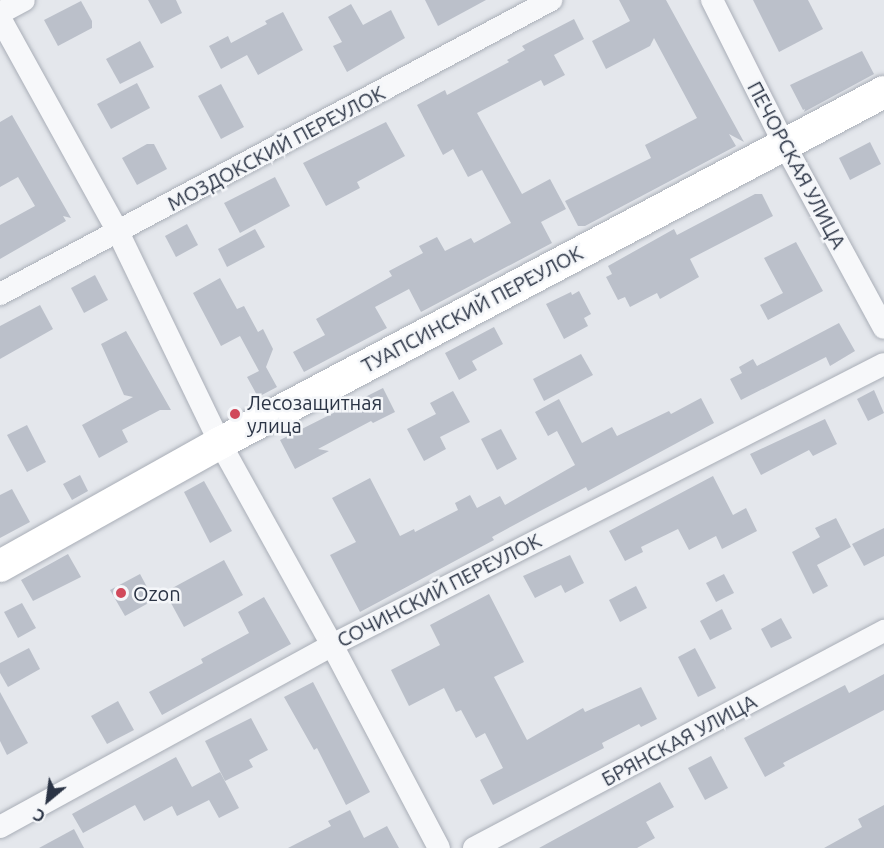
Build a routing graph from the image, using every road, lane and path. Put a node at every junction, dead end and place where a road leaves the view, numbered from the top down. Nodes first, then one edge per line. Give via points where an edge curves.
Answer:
1 (24, 0) edge
2 (551, 0) edge
3 (711, 0) edge
4 (0, 13) edge
5 (0, 18) edge
6 (884, 92) edge
7 (784, 144) junction
8 (118, 232) junction
9 (0, 294) edge
10 (884, 328) edge
11 (884, 364) edge
12 (220, 443) junction
13 (0, 566) edge
14 (884, 631) edge
15 (332, 645) junction
16 (0, 827) edge
17 (439, 848) edge
18 (474, 848) edge

1 - 4 street
2 - 8 street, МОЗДОКСКИЙ ПЕРЕУЛОК
3 - 7 street, ПЕЧОРСКАЯ УЛИЦА
5 - 8 street
6 - 7 street, ТУАПСИНСКИЙ ПЕРЕУЛОК
7 - 10 street, ПЕЧОРСКАЯ УЛИЦА
7 - 12 street, ТУАПСИНСКИЙ ПЕРЕУЛОК
8 - 9 street, МОЗДОКСКИЙ ПЕРЕУЛОК
8 - 12 street
11 - 15 street, СОЧИНСКИЙ ПЕРЕУЛОК
12 - 13 street, ТУАПСИНСКИЙ ПЕРЕУЛОК
12 - 15 street
14 - 18 street, БРЯНСКАЯ УЛИЦА
15 - 16 street, СОЧИНСКИЙ ПЕРЕУЛОК
15 - 17 street

